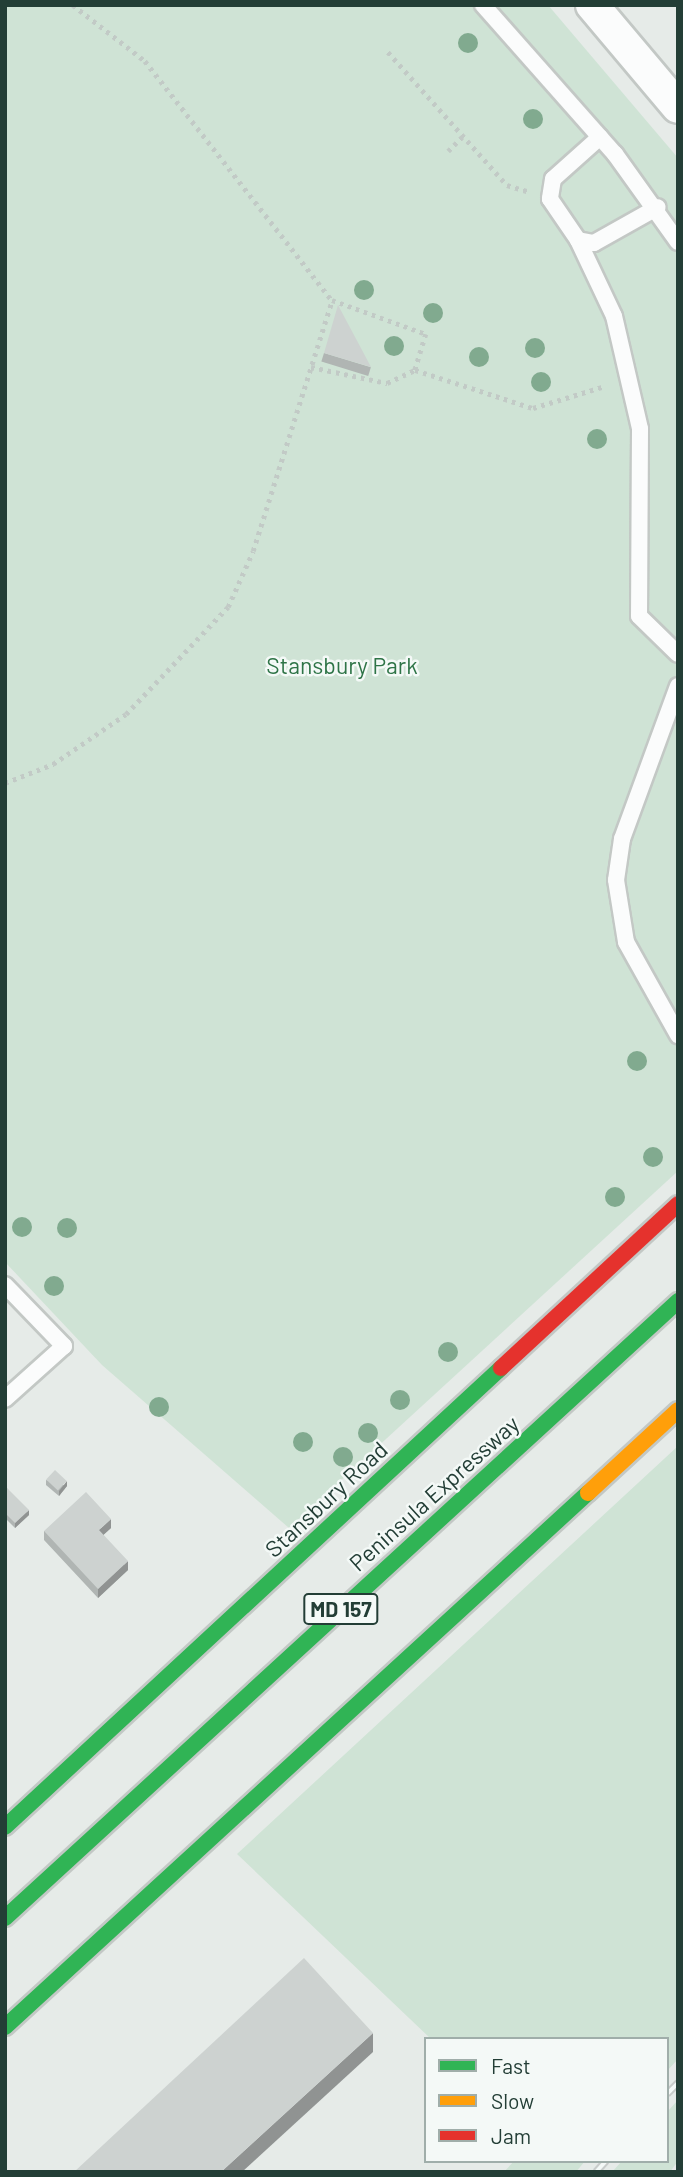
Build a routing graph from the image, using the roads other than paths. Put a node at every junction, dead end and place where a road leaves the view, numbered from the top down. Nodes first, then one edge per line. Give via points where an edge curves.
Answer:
1 (483, 5) edge
2 (592, 5) edge
3 (678, 107) edge
4 (600, 137) junction
5 (658, 206) junction
6 (578, 240) junction
7 (678, 242) edge
8 (678, 654) edge
9 (678, 686) edge
10 (678, 1035) edge
11 (678, 1204) edge
12 (5, 1285) edge
13 (678, 1301) edge
14 (5, 1399) edge
15 (678, 1410) edge
16 (5, 1827) edge
17 (5, 1918) edge
18 (5, 2027) edge

1 - 4 lane
2 - 3 street
4 - 5 lane
4 - 6 lane via 553,179 551,199
5 - 6 lane via 594,243
5 - 7 lane
6 - 8 lane via 614,316 630,379 644,466 639,616
9 - 10 lane via 622,839 616,880 631,954
11 - 16 main road, Stansbury Road
12 - 14 lane via 64,1346
13 - 17 main road, Peninsula Expressway / MD 157
15 - 18 main road

